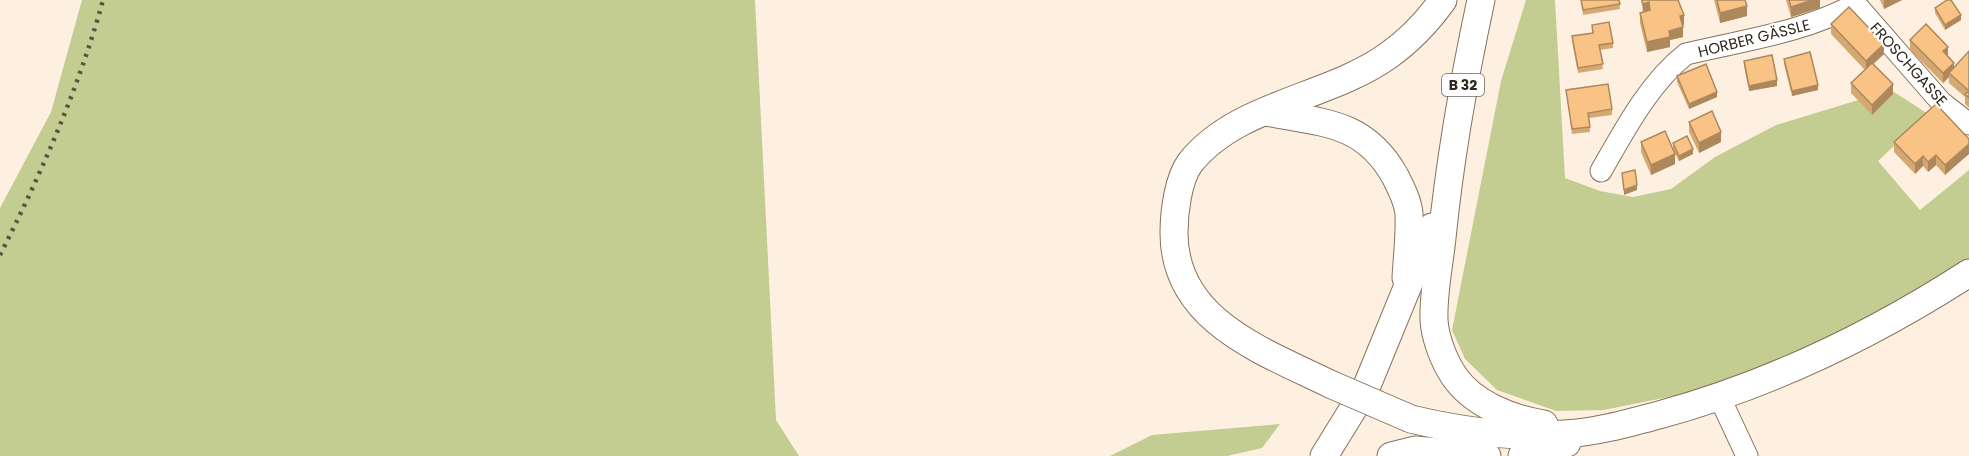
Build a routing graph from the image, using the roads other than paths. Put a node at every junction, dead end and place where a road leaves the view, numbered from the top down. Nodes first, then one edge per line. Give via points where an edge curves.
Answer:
1 (1443, 0) edge
2 (1481, 0) edge
3 (1854, 2) edge
4 (1266, 112) junction
5 (1969, 124) edge
6 (1449, 170) junction
7 (1601, 171) dead end
8 (1969, 273) edge
9 (1405, 297) junction
10 (1719, 396) junction
11 (1587, 431) junction
12 (1324, 456) edge
13 (1392, 456) edge
14 (1487, 456) edge
15 (1522, 456) edge
16 (1747, 456) edge

1 - 4 main road via 1429,20 1388,56
2 - 6 main road, B 32
3 - 5 street, FROSCHGASSE via 1941,102
3 - 7 street, HORBER GÄSSLE via 1838,14 1788,32 1686,54 1675,62 1637,112
4 - 9 main road via 1337,126 1364,138 1383,154 1402,189 1409,213
4 - 11 main road, bridge via 1218,135 1189,164 1174,210 1174,246 1182,282 1214,320 1244,341 1412,419 1456,429 1518,434
6 - 9 main road, B 32 via 1427,245
6 - 11 main road via 1434,322 1454,377 1486,406 1531,422
8 - 10 main road via 1853,340
9 - 12 main road, B 32 via 1366,388
10 - 11 main road via 1637,421
10 - 16 street
11 - 15 main road via 1564,445
13 - 14 main road via 1415,450

